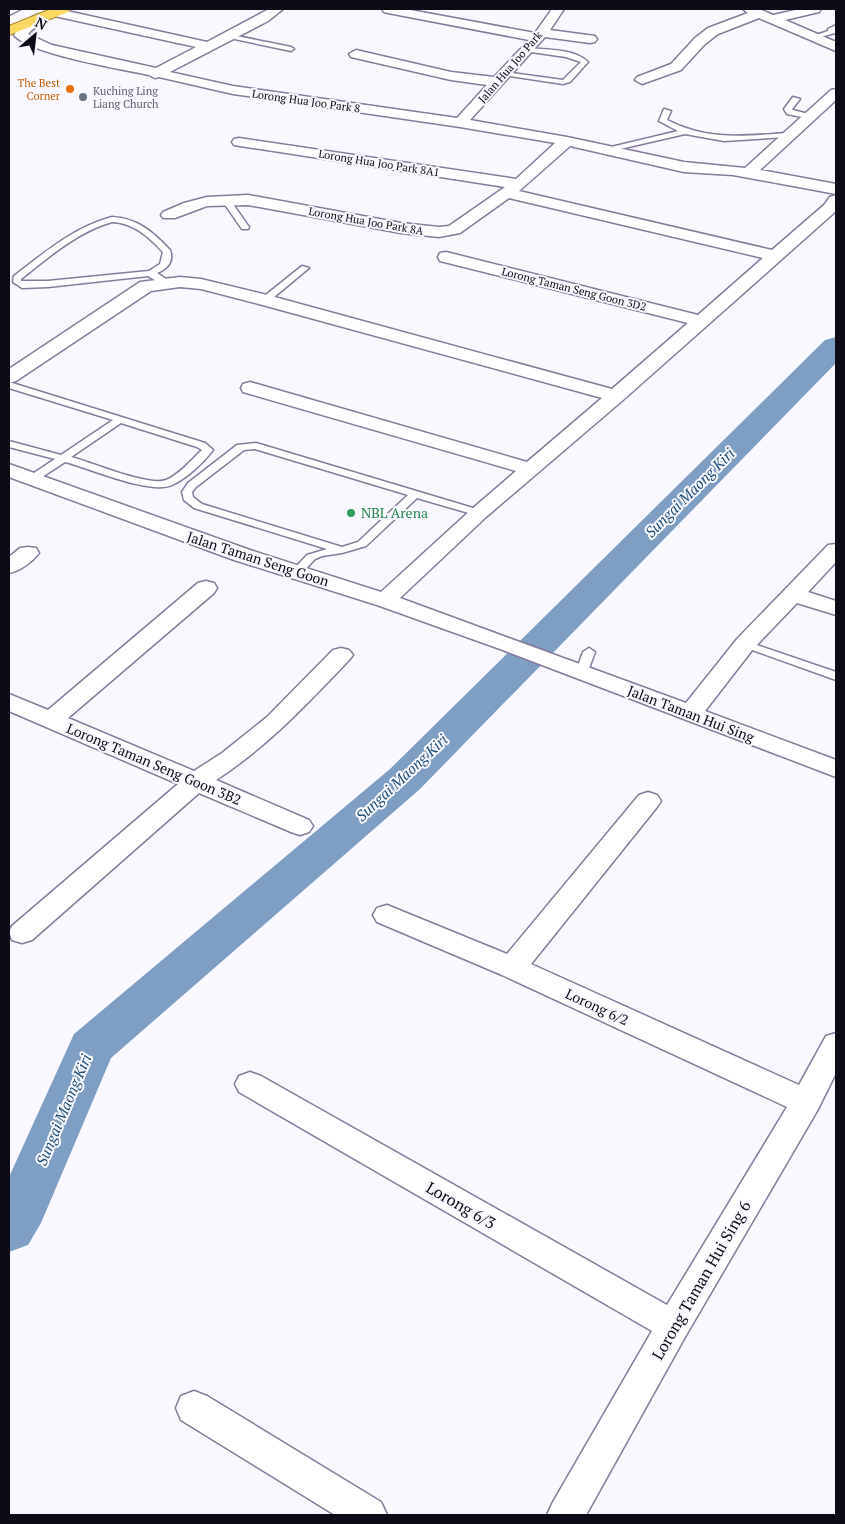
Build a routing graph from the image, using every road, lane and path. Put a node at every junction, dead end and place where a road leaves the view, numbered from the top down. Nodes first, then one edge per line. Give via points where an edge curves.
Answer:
1 (18, 9) edge
2 (277, 9) edge
3 (388, 9) edge
4 (558, 9) edge
5 (815, 9) edge
6 (9, 13) edge
7 (54, 13) edge
8 (761, 14) edge
9 (9, 31) edge
10 (835, 31) edge
11 (540, 35) junction
12 (227, 36) junction
13 (813, 37) junction
14 (590, 39) dead end
15 (9, 46) edge
16 (208, 46) junction
17 (836, 47) edge
18 (48, 48) junction
19 (290, 49) dead end
20 (526, 50) junction
21 (356, 54) dead end
22 (154, 74) junction
23 (501, 78) junction
24 (642, 80) dead end
25 (836, 93) edge
26 (796, 99) dead end
27 (667, 111) dead end
28 (809, 117) junction
29 (460, 123) junction
30 (685, 132) junction
31 (788, 135) junction
32 (566, 141) junction
33 (239, 142) dead end
34 (610, 150) junction
35 (748, 173) junction
36 (513, 189) junction
37 (836, 189) edge
38 (225, 199) junction
39 (836, 200) edge
40 (169, 215) dead end
41 (244, 227) dead end
42 (776, 256) junction
43 (446, 257) dead end
44 (305, 268) dead end
45 (150, 273) junction
46 (166, 283) junction
47 (265, 300) junction
48 (702, 321) junction
49 (17, 363) edge
50 (10, 385) edge
51 (250, 388) dead end
52 (616, 396) junction
53 (122, 419) junction
54 (9, 444) edge
55 (63, 458) junction
56 (9, 470) edge
57 (530, 470) junction
58 (32, 479) junction
59 (415, 494) junction
60 (479, 513) junction
61 (342, 550) junction
62 (836, 550) edge
63 (28, 553) dead end
64 (9, 567) edge
65 (297, 572) junction
66 (206, 588) dead end
67 (793, 594) junction
68 (385, 600) junction
69 (836, 608) edge
70 (745, 644) junction
71 (341, 655) dead end
72 (545, 658) joint
73 (836, 676) edge
74 (14, 711) edge
75 (690, 714) junction
76 (51, 720) junction
77 (836, 769) edge
78 (196, 782) junction
79 (648, 800) dead end
80 (300, 826) dead end
81 (387, 915) dead end
82 (22, 933) dead end
83 (512, 968) junction
84 (836, 1044) edge
85 (250, 1084) dead end
86 (806, 1102) junction
87 (673, 1326) junction
88 (194, 1408) dead end
89 (368, 1515) edge
90 (566, 1515) edge

1 - 6 lane
2 - 12 street
3 - 11 street via 483,29
4 - 11 street, Jalan Hua Joo Park
5 - 8 street
7 - 9 highway
7 - 16 street
7 - 18 street, Lorong Hua Joo Park 8 via 27,26 21,35
8 - 13 street
8 - 24 street via 713,31 676,67
10 - 13 lane
11 - 14 street
11 - 20 street, Jalan Hua Joo Park
12 - 16 street
12 - 19 lane
13 - 17 street
15 - 18 street, Lorong Hua Joo Park 8
16 - 22 street
18 - 22 street, Lorong Hua Joo Park 8
20 - 23 street, Jalan Hua Joo Park
20 - 23 lane via 582,58 585,62 568,81 563,82
21 - 23 street via 451,76
22 - 29 street, Lorong Hua Joo Park 8 via 233,90
23 - 29 street, Jalan Hua Joo Park
25 - 28 street
26 - 28 lane via 788,109 790,112
27 - 30 lane via 663,121
28 - 31 street
29 - 32 street, Lorong Hua Joo Park 8
30 - 31 lane via 724,139
30 - 34 lane
31 - 35 street
32 - 34 street, Lorong Hua Joo Park 8
32 - 36 street, Lorong Hua Joo Park 8A
33 - 36 street, Lorong Hua Joo Park 8A1
34 - 35 street, Lorong Hua Joo Park 8 via 692,168
35 - 37 street, Lorong Hua Joo Park 8
36 - 38 street, Lorong Hua Joo Park 8A via 454,230 439,232 248,200
36 - 42 street, Lorong Hua Joo Park 8A1
38 - 40 street, Lorong Hua Joo Park 8A via 194,203
38 - 41 lane
39 - 42 street
42 - 48 street
43 - 48 street, Lorong Taman Seng Goon 3D2
44 - 47 lane
45 - 45 lane via 48,284 17,282 17,278 60,247 96,225 113,220 130,223 156,239 167,252 163,266
45 - 46 lane
46 - 47 street via 201,284
46 - 49 street via 146,286
47 - 52 street
48 - 52 street
49 - 50 street
50 - 53 lane
51 - 57 street
52 - 57 street
53 - 55 lane
53 - 55 lane via 202,445 208,450 168,484 150,485
54 - 55 lane
55 - 58 lane
56 - 58 street, Jalan Taman Seng Goon
57 - 60 street
58 - 65 street, Jalan Taman Seng Goon
59 - 60 lane
59 - 61 lane via 362,544
59 - 61 lane via 250,446 241,447 187,492 188,498 198,506
60 - 68 street
61 - 65 lane via 310,557
62 - 67 street
63 - 64 street
65 - 68 street, Jalan Taman Seng Goon
66 - 76 street
67 - 69 street
67 - 70 street
68 - 72 street, Jalan Taman Seng Goon
70 - 73 lane
70 - 75 street
71 - 78 street via 276,722 231,759
72 - 75 street, Jalan Taman Hui Sing via 586,662
74 - 76 street, Lorong Taman Seng Goon 3B2
75 - 77 street, Jalan Taman Hui Sing
76 - 78 street, Lorong Taman Seng Goon 3B2
78 - 80 street, Lorong Taman Seng Goon 3B2
78 - 82 street
79 - 83 street
81 - 83 street, Lorong 6/2
83 - 86 street, Lorong 6/2
84 - 86 street, Lorong Taman Hui Sing 6
85 - 87 street, Lorong 6/3
86 - 87 street, Lorong Taman Hui Sing 6
87 - 90 street, Lorong Taman Hui Sing 6
88 - 89 street

